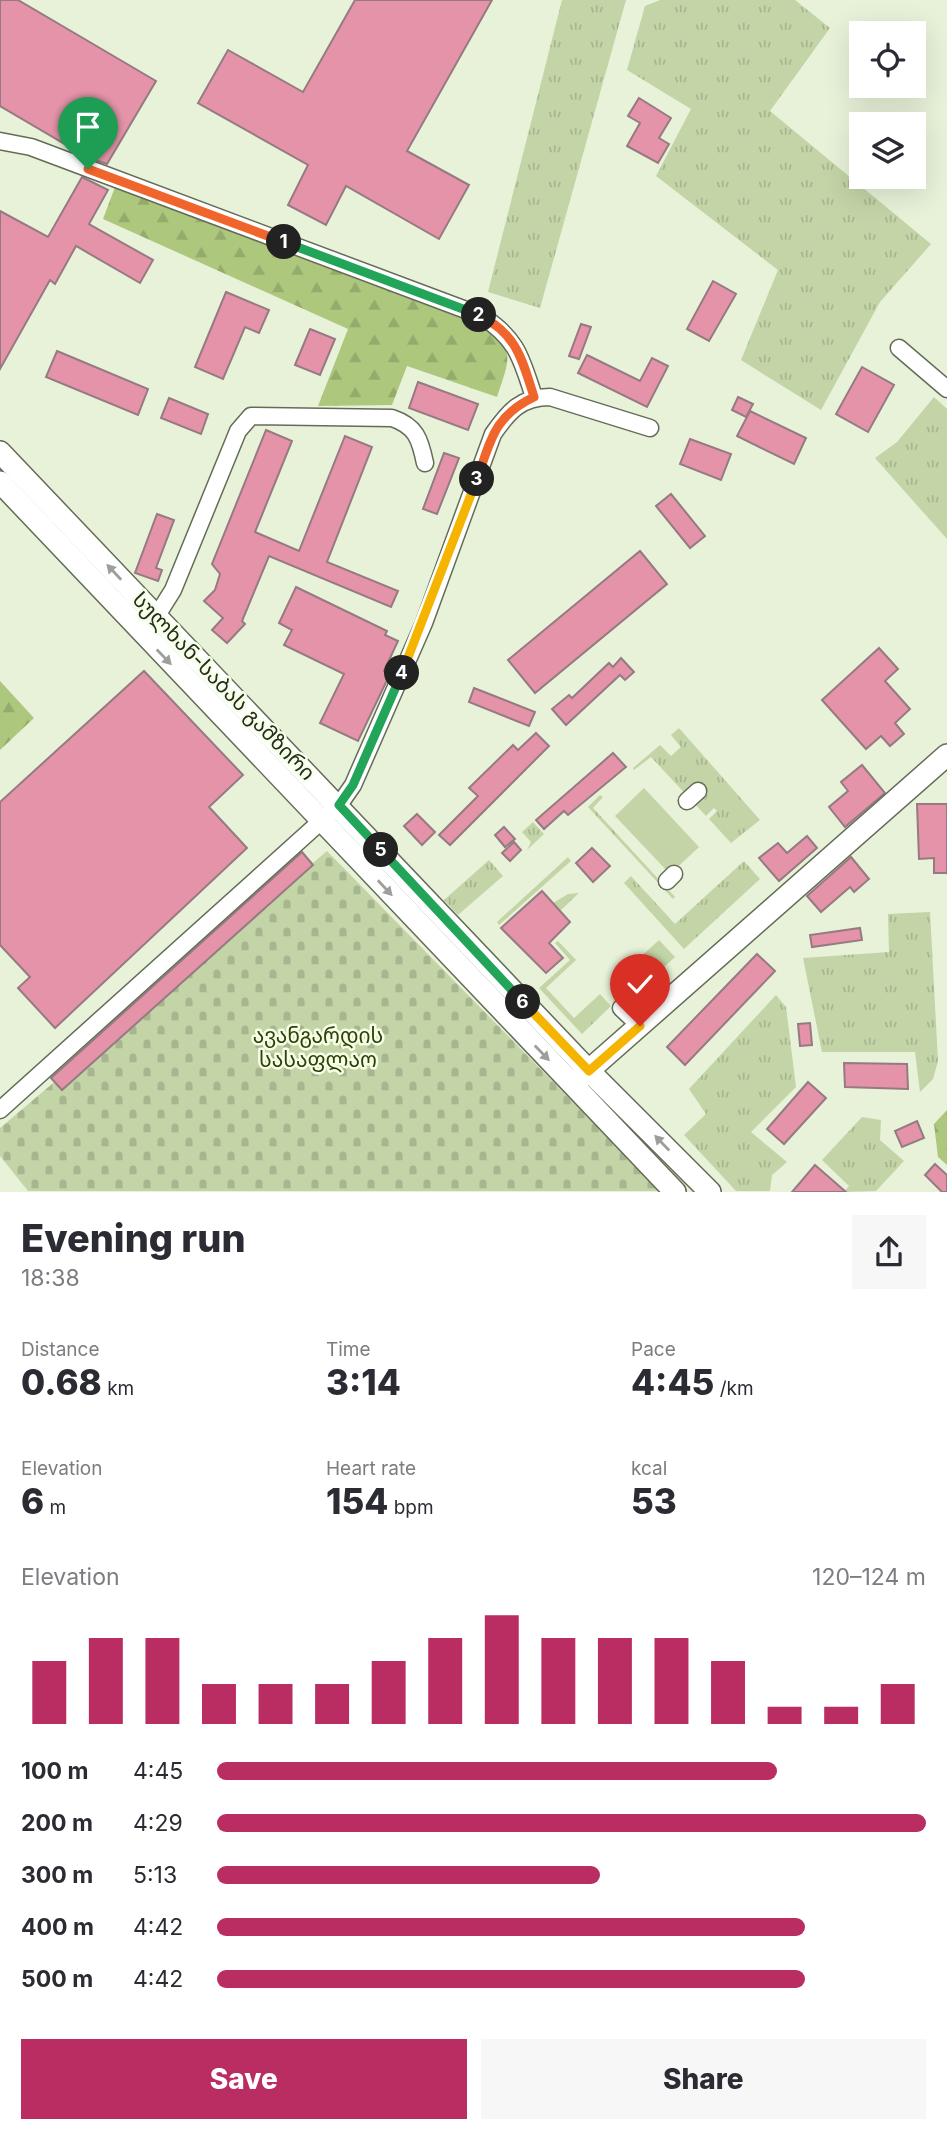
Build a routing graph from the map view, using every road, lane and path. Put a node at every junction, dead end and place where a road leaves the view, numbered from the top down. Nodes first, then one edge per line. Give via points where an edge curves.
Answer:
1 (0, 141) edge
2 (899, 348) dead end
3 (947, 389) edge
4 (534, 397) junction
5 (650, 428) dead end
6 (0, 452) edge
7 (425, 463) dead end
8 (0, 482) edge
9 (156, 618) junction
10 (144, 635) junction
11 (947, 755) edge
12 (339, 805) junction
13 (321, 821) junction
14 (621, 1007) dead end
15 (640, 1026) junction
16 (589, 1071) junction
17 (573, 1085) junction
18 (0, 1110) edge
19 (675, 1192) edge
20 (710, 1192) edge

1 - 4 street via 31,147 482,316 518,348
2 - 3 street
4 - 5 street via 550,397
4 - 12 street via 512,407 494,434 424,623 353,785
9 -> 6 main road, სულხან-საბას გამზირი
7 - 9 street via 420,438 412,427 392,418 251,416 238,431 173,590
8 - 10 main road, სულხან-საბას გამზირი
9 - 10 street
9 - 12 main road, სულხან-საბას გამზირი
10 -> 13 main road, სულხან-საბას გამზირი
11 - 15 main road
12 - 13 street
12 - 16 main road, სულხან-საბას გამზირი
13 -> 17 main road, სულხან-საბას გამზირი
13 - 18 street
14 - 15 street
15 - 16 main road
16 - 17 main road
20 -> 16 main road, სულხან-საბას გამზირი
17 - 19 main road, სულხან-საბას გამზირი

